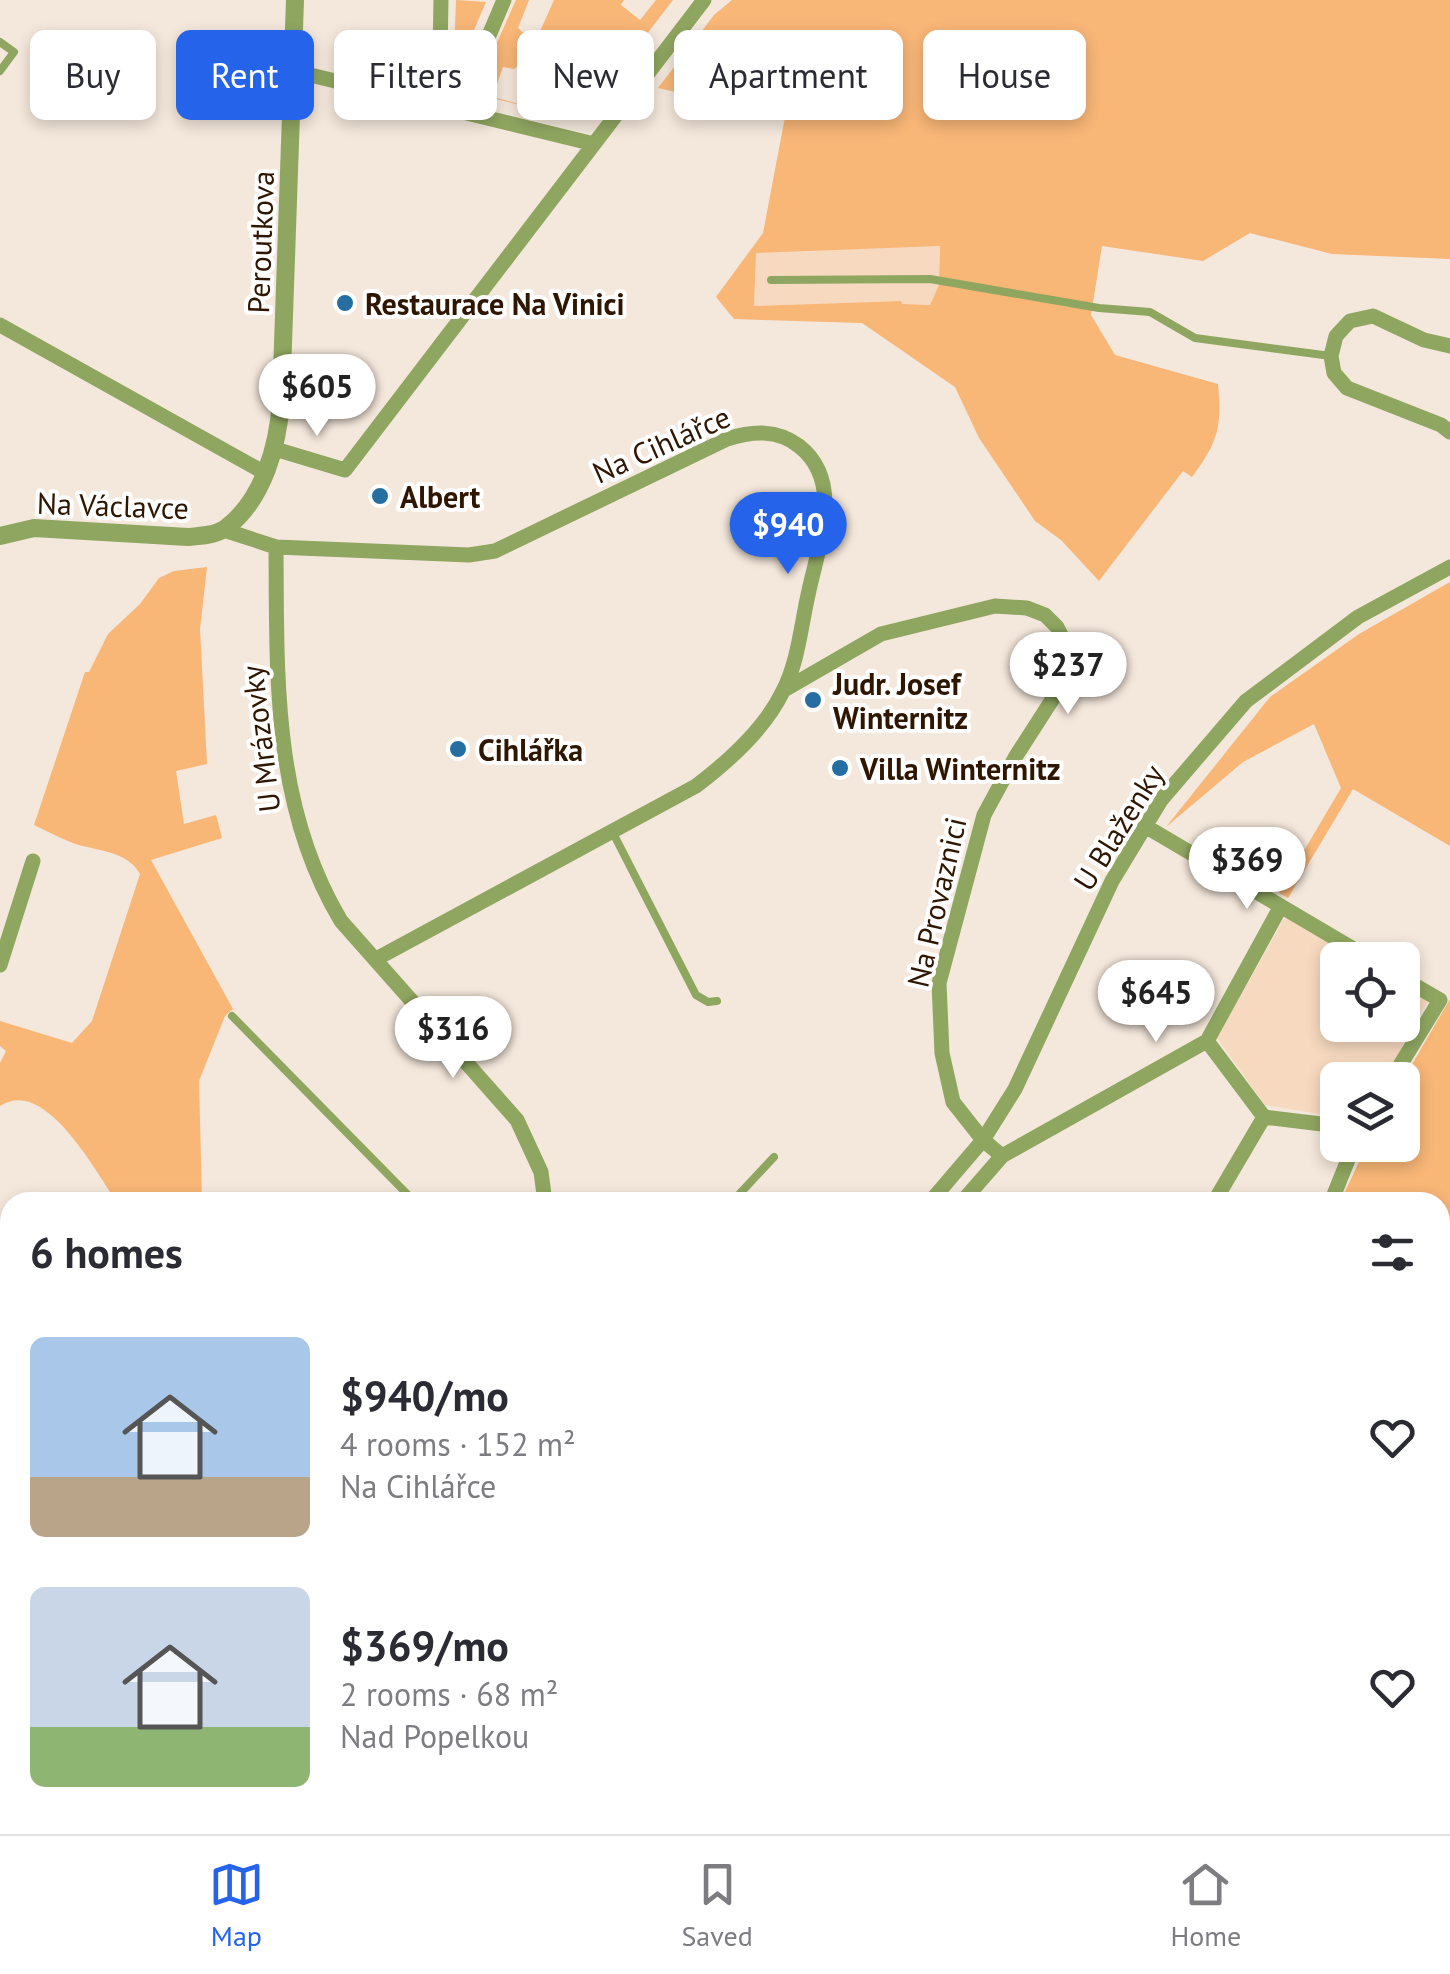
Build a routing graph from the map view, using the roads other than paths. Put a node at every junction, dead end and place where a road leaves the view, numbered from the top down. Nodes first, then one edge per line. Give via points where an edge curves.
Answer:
1 (296, 0) edge
2 (441, 0) edge
3 (504, 0) edge
4 (704, 0) edge
5 (295, 30) edge
6 (440, 30) edge
7 (491, 30) edge
8 (0, 42) edge
9 (0, 71) edge
10 (292, 120) edge
11 (497, 120) edge
12 (594, 144) junction
13 (771, 280) dead end
14 (0, 325) edge
15 (1450, 346) edge
16 (1331, 356) junction
17 (1450, 432) edge
18 (275, 449) junction
19 (265, 473) junction
20 (224, 530) junction
21 (0, 536) edge
22 (276, 547) junction
23 (1450, 567) edge
24 (784, 690) junction
25 (1145, 826) junction
26 (612, 830) junction
27 (33, 862) dead end
28 (1281, 906) junction
29 (1342, 942) edge
30 (376, 959) junction
31 (0, 965) edge
32 (1420, 988) edge
33 (717, 1000) dead end
34 (232, 1016) dead end
35 (1420, 1032) edge
36 (1207, 1041) junction
37 (1264, 1117) junction
38 (1320, 1124) edge
39 (983, 1140) junction
40 (774, 1156) dead end
41 (1002, 1156) junction
42 (1347, 1162) edge
43 (405, 1192) edge
44 (544, 1192) edge
45 (741, 1192) edge
46 (939, 1192) edge
47 (971, 1192) edge
48 (1220, 1192) edge
49 (1335, 1192) edge

1 - 5 street, Peroutkova
2 - 6 street
3 - 7 street
4 - 12 street
8 - 9 lane via 14,52
10 - 18 street, Peroutkova
11 - 12 street
12 - 18 street via 345,470
13 - 16 lane via 930,279 1150,312 1195,338
14 - 19 street
15 - 16 street via 1373,316 1350,321 1336,336
16 - 17 street via 1347,388
18 - 19 street, Peroutkova
19 - 20 street, Peroutkova
20 - 21 street, Na Václavce via 188,538 34,528
20 - 22 street, Na Cihlářce
22 - 24 street, Na Cihlářce via 495,551 727,439 763,432 792,440 814,458 826,505
22 - 30 street, U Mrázovky via 278,712 290,793 320,886 340,921
23 - 25 street, U Blaženky via 1358,617 1246,701
24 - 26 street, Na Cihlářce via 714,772
24 - 39 street, Na Provaznici via 882,634 995,606 1045,615 1066,647 1061,686 984,815 939,983 942,1053 953,1102
25 - 28 street
25 - 39 street, U Blaženky via 1112,881 1015,1089
26 - 30 street, Na Cihlářce
26 - 33 lane via 696,995
27 - 31 street
28 - 29 street
28 - 36 street
30 - 44 street, U Mrázovky via 517,1120
32 - 35 street via 1440,1000
34 - 43 lane
36 - 37 street
36 - 41 street
37 - 38 street
37 - 48 street
39 - 41 street, Na Provaznici
39 - 46 street, U Blaženky
40 - 45 lane
41 - 47 street
42 - 49 street

